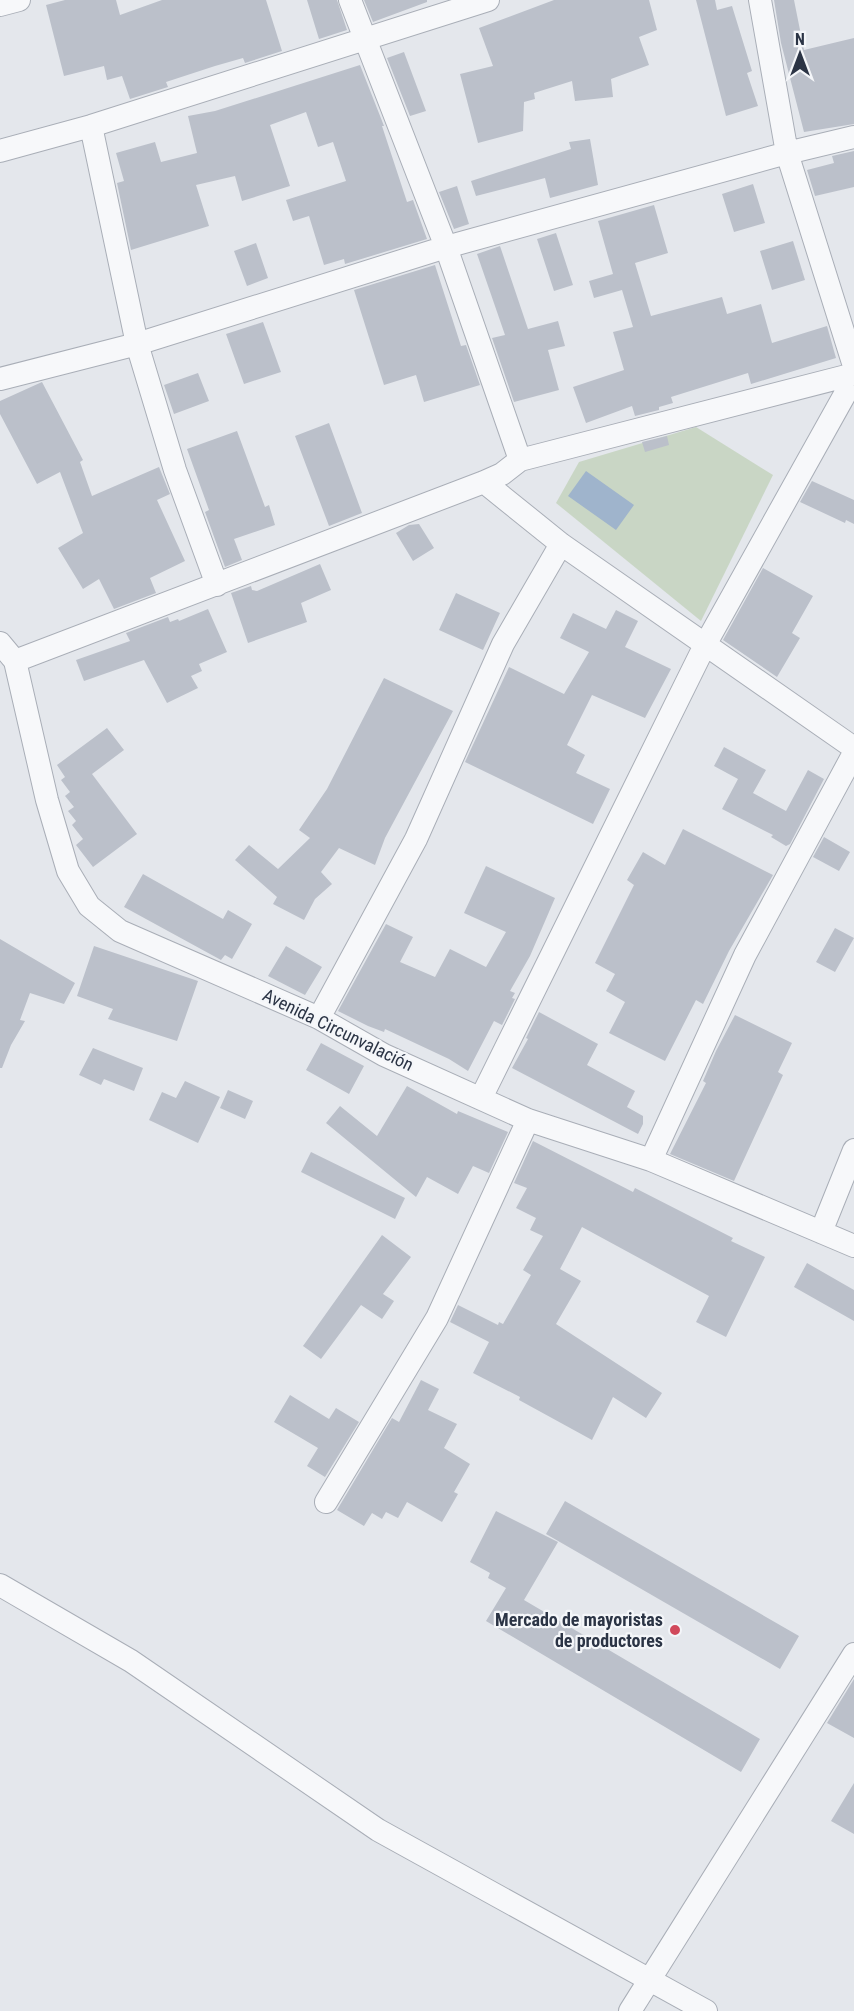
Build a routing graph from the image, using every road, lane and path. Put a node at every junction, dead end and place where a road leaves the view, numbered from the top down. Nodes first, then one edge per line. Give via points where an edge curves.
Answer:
1 (19, 0) edge
2 (350, 0) edge
3 (488, 0) edge
4 (760, 0) edge
5 (0, 5) edge
6 (367, 38) junction
7 (91, 126) junction
8 (854, 137) edge
9 (0, 151) edge
10 (787, 153) junction
11 (446, 247) junction
12 (137, 344) junction
13 (854, 366) edge
14 (854, 376) edge
15 (0, 379) edge
16 (520, 460) junction
17 (484, 482) junction
18 (561, 544) junction
19 (217, 585) junction
20 (0, 642) edge
21 (705, 645) junction
22 (15, 661) junction
23 (854, 748) edge
24 (854, 753) edge
25 (319, 1018) junction
26 (481, 1098) junction
27 (528, 1120) junction
28 (854, 1150) edge
29 (651, 1160) junction
30 (820, 1232) junction
31 (854, 1246) edge
32 (326, 1502) dead end
33 (0, 1585) edge
34 (854, 1654) edge
35 (649, 1978) junction
36 (630, 2011) edge
37 (706, 2011) edge

1 - 5 street
2 - 6 street
3 - 6 street
4 - 10 street
6 - 7 street
6 - 11 street
7 - 9 street
7 - 12 street
8 - 10 street
10 - 11 street
10 - 13 street
11 - 12 street
11 - 16 street
12 - 15 street
12 - 19 street
14 - 16 street
14 - 21 street
16 - 17 street
17 - 18 street
17 - 19 street
18 - 21 street
18 - 25 street via 503,644 416,839
19 - 22 street
20 - 22 street, Avenida Circunvalación
21 - 23 street
21 - 26 street
22 - 25 street, Avenida Circunvalación via 68,871 89,906 120,931
24 - 29 street via 745,955
25 - 26 street, Avenida Circunvalación via 384,1055
26 - 27 street, Avenida Circunvalación
27 - 29 street, Avenida Circunvalación
27 - 32 street via 436,1318
28 - 30 street
29 - 30 street, Avenida Circunvalación
30 - 31 street, Avenida Circunvalación
33 - 35 street via 131,1662 378,1830
34 - 35 street
35 - 36 street
35 - 37 street

